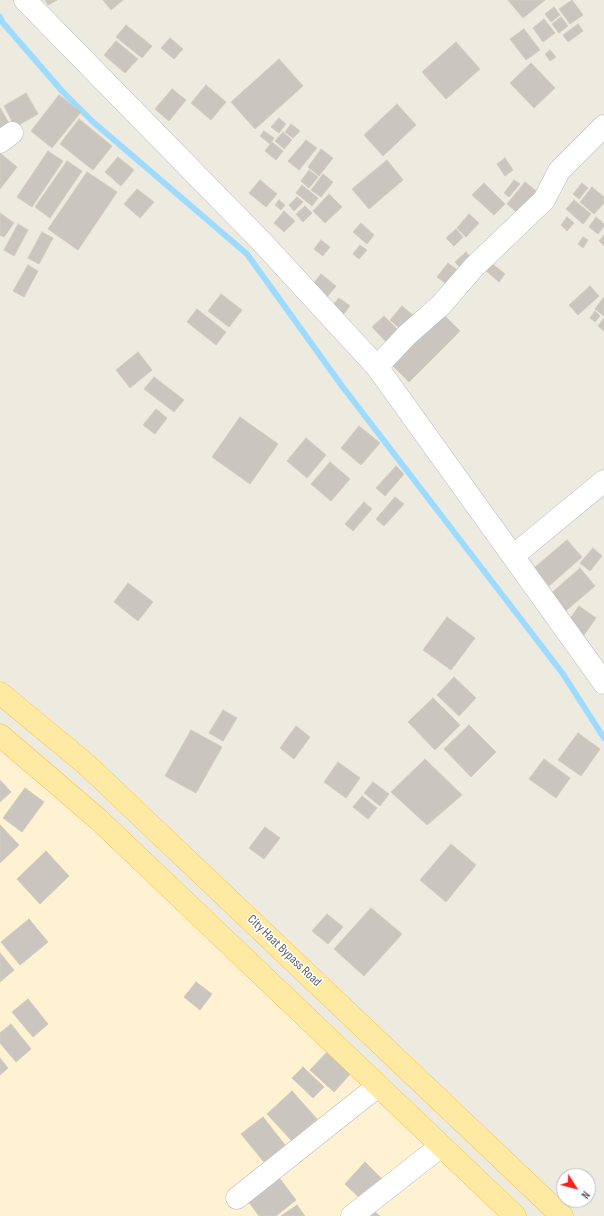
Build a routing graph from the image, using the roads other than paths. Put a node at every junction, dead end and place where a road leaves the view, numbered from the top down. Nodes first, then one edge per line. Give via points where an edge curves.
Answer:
1 (25, 0) edge
2 (604, 126) edge
3 (378, 367) junction
4 (604, 481) edge
5 (513, 556) junction
6 (604, 683) edge
7 (0, 693) edge
8 (0, 735) edge
9 (378, 1086) junction
10 (441, 1146) junction
11 (236, 1198) dead end
12 (352, 1216) edge
13 (515, 1216) edge
14 (562, 1216) edge

1 - 3 street via 261,241
2 - 3 street via 559,171 544,200 474,267 441,305 407,335
3 - 5 street
4 - 5 street
5 - 6 street
7 - 14 main road, City Haat Bypass Road via 87,765
8 - 9 main road via 98,819
9 - 10 main road
9 - 11 street
10 - 12 street
10 - 13 main road

